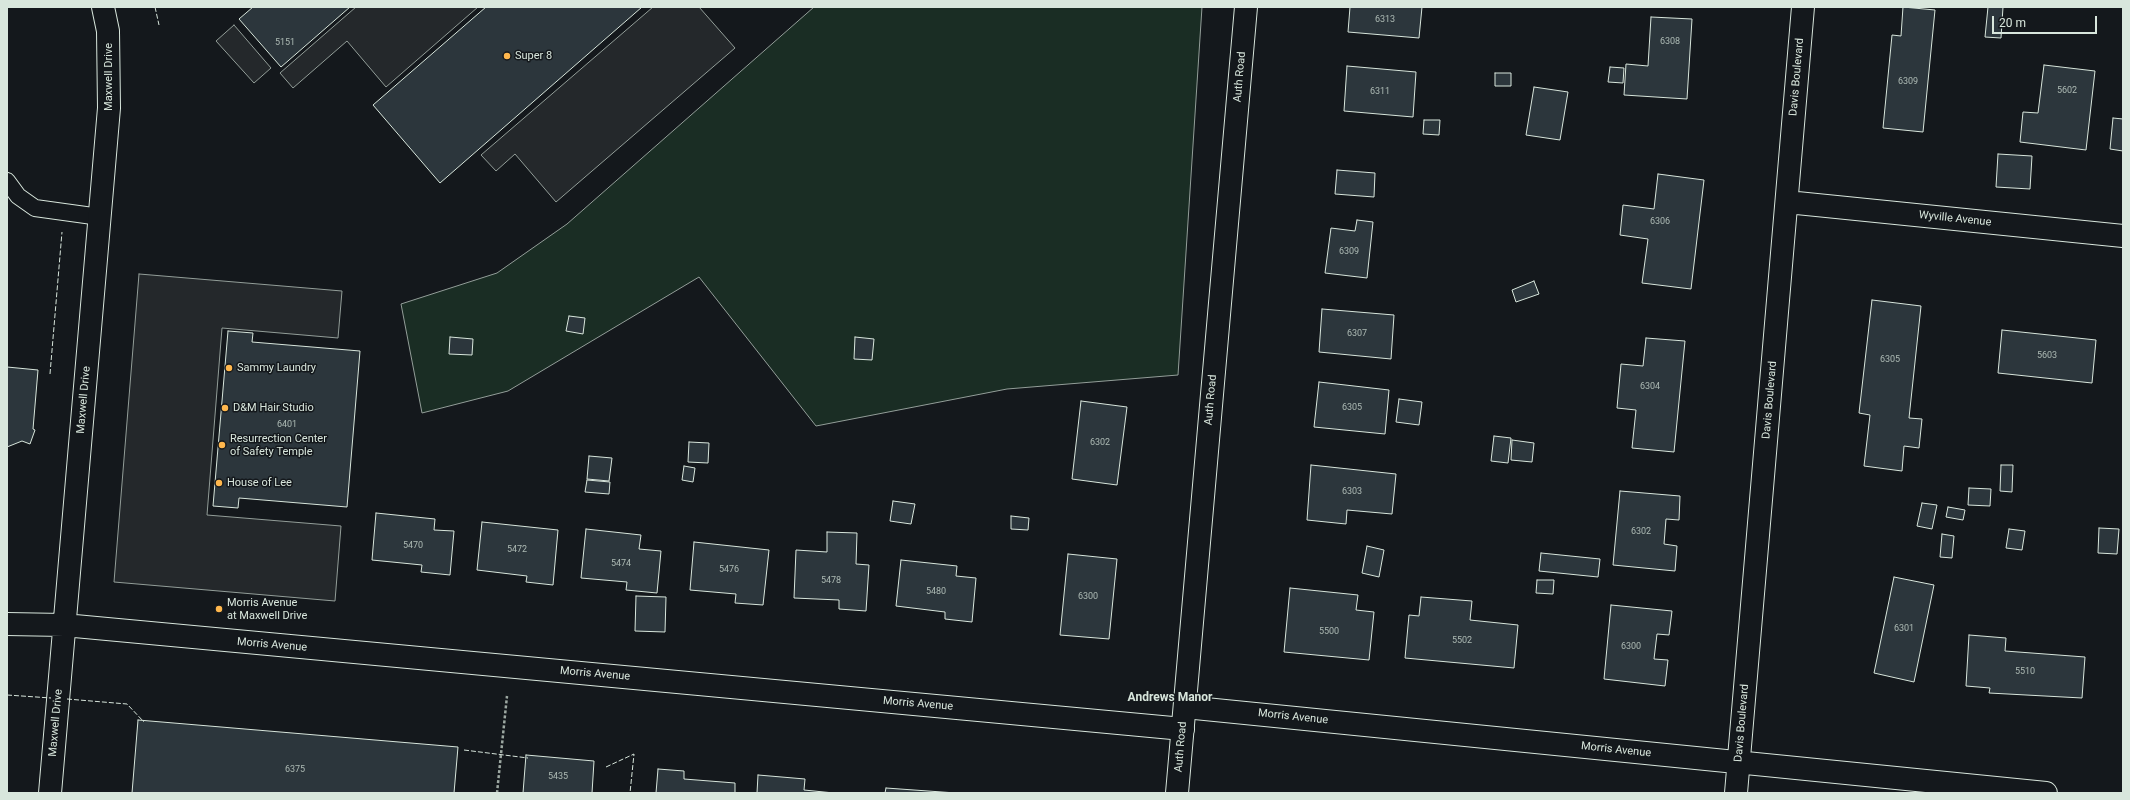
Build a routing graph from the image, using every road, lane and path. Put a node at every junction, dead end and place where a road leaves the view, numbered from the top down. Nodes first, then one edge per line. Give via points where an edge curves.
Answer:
1 (102, 7) edge
2 (1246, 7) edge
3 (1803, 7) edge
4 (7, 181) edge
5 (1787, 202) junction
6 (100, 217) junction
7 (2123, 236) edge
8 (7, 624) edge
9 (64, 625) junction
10 (509, 666) junction
11 (1185, 707) junction
12 (1183, 729) junction
13 (1739, 762) junction
14 (50, 793) edge
15 (497, 793) edge
16 (1177, 793) edge
17 (1736, 793) edge
18 (2046, 793) edge

1 - 6 street, Maxwell Drive via 108,31 110,100
2 - 11 street, Auth Road
3 - 5 street, Davis Boulevard
4 - 6 lane via 18,196 35,208
5 - 7 street, Wyville Avenue
5 - 13 street, Davis Boulevard
6 - 9 street, Maxwell Drive
8 - 9 street, Morris Avenue
9 - 10 street, Morris Avenue
9 - 14 street, Maxwell Drive
10 - 12 street, Morris Avenue
10 - 15 path
11 - 12 street, Auth Road
11 - 13 street, Morris Avenue
12 - 16 street, Auth Road
13 - 17 street, Davis Boulevard
13 - 18 street, Morris Avenue

